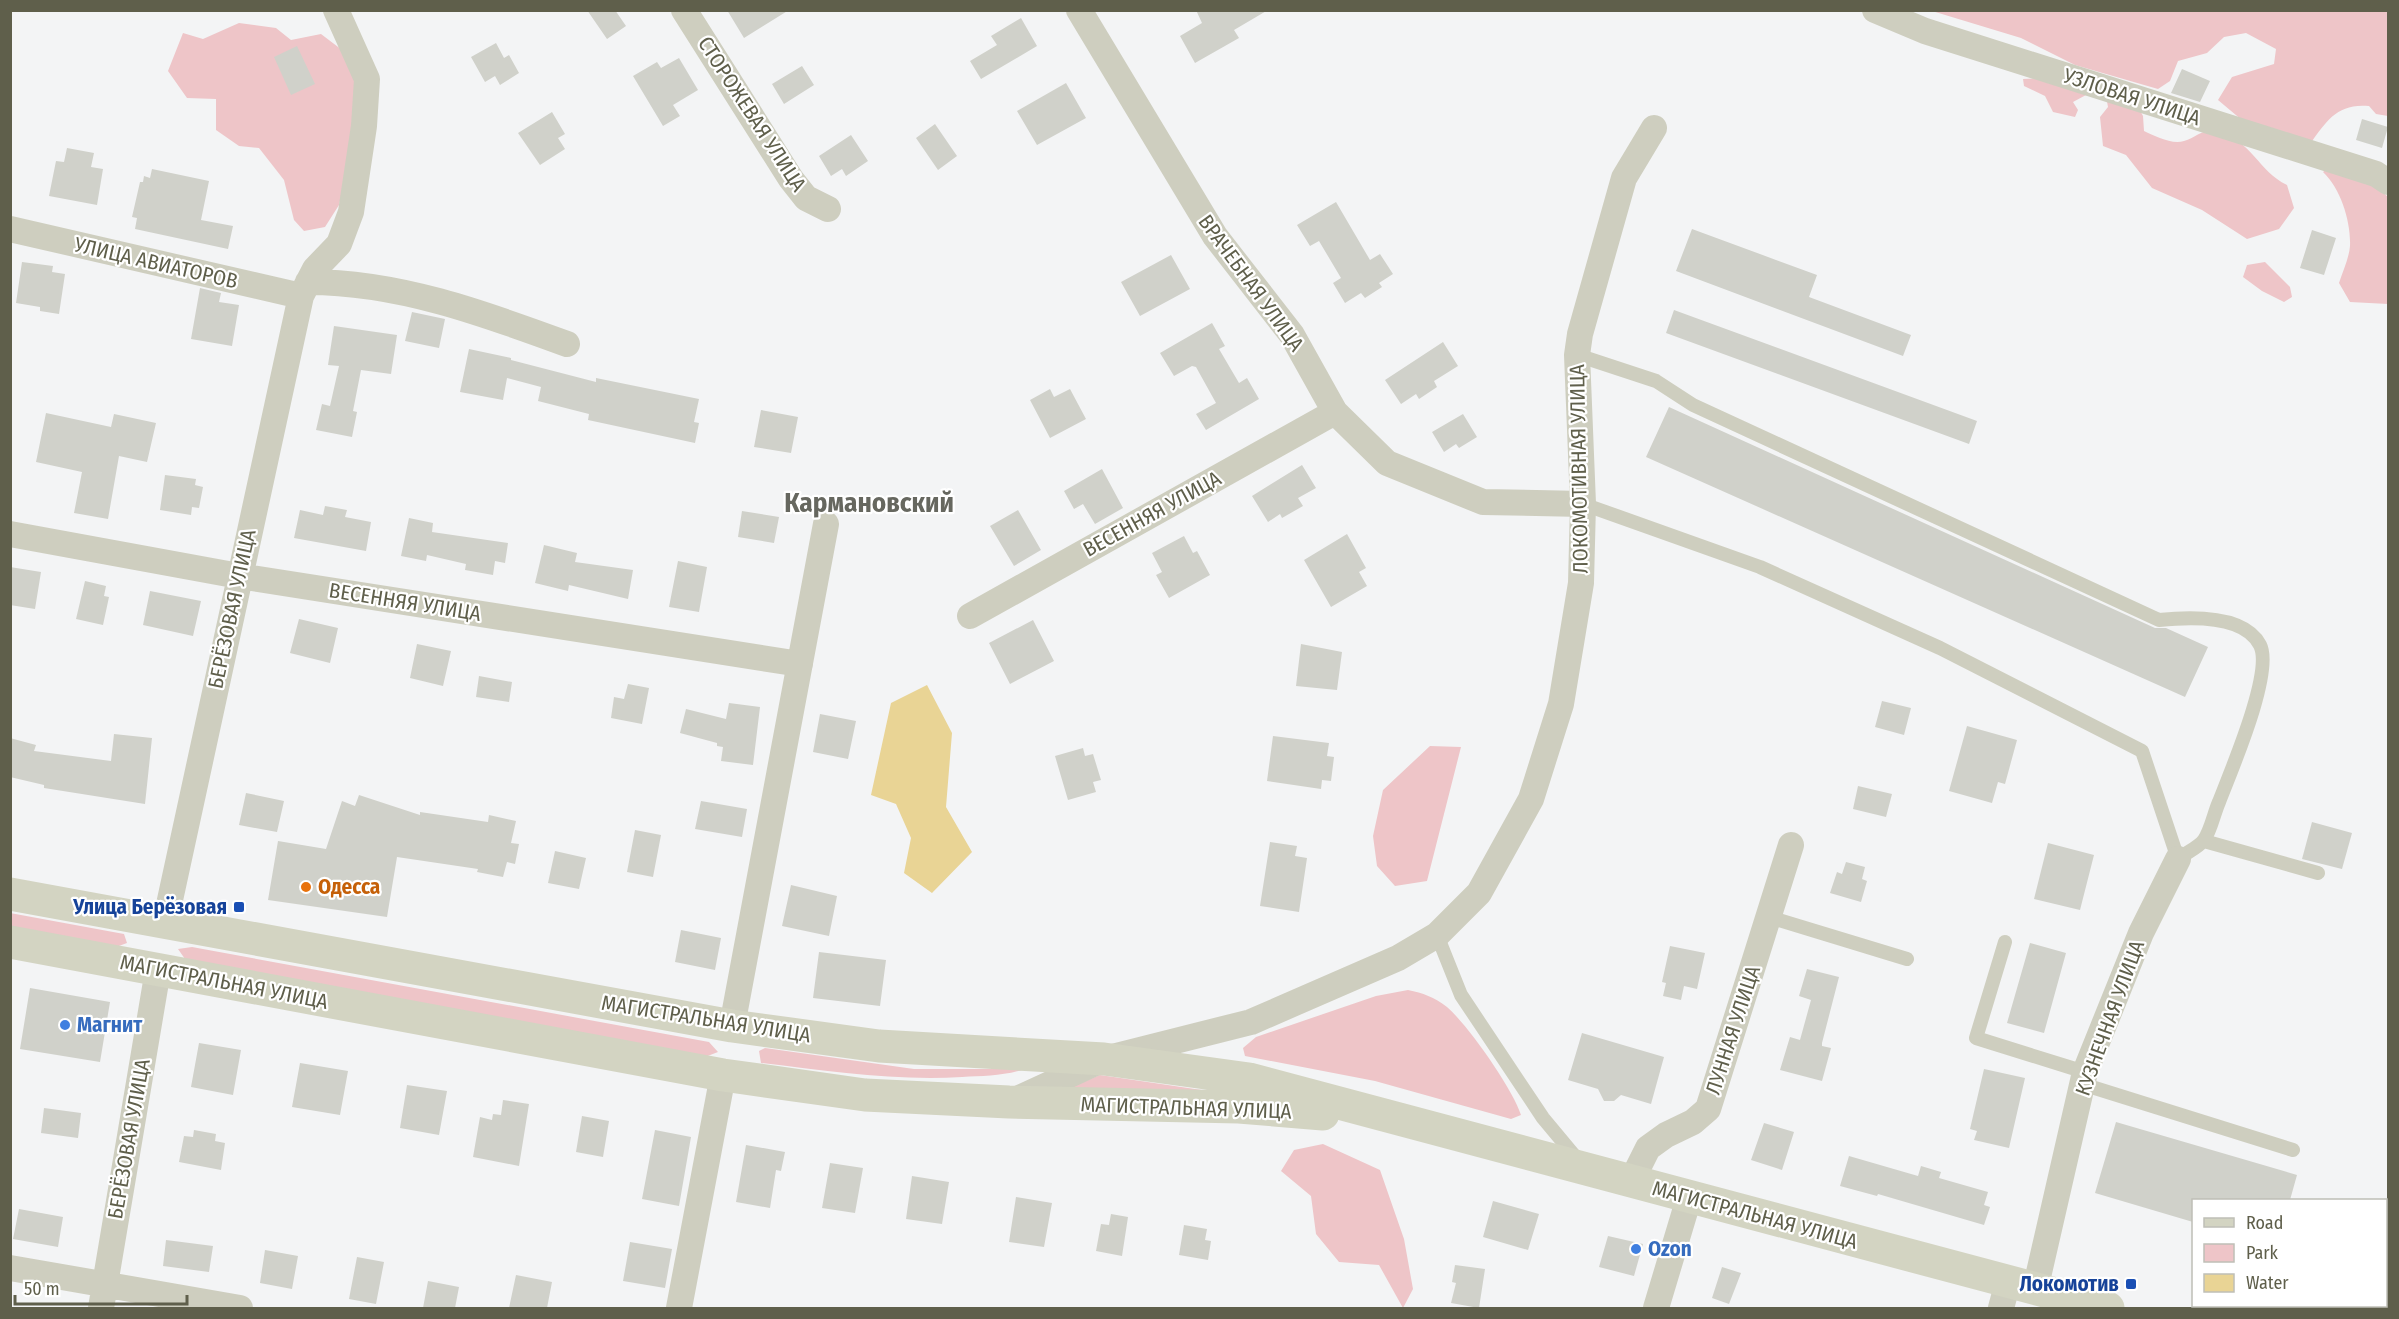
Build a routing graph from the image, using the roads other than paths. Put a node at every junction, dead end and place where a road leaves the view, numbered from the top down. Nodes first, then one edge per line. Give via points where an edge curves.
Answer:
1 (336, 10) edge
2 (684, 10) edge
3 (1079, 10) edge
4 (1875, 10) edge
5 (1654, 128) dead end
6 (2388, 182) edge
7 (828, 209) dead end
8 (10, 229) edge
9 (304, 289) junction
10 (567, 344) dead end
11 (1577, 355) junction
12 (1335, 412) junction
13 (1583, 504) junction
14 (826, 524) dead end
15 (10, 534) edge
16 (239, 576) junction
17 (970, 616) dead end
18 (800, 664) junction
19 (2204, 841) junction
20 (1791, 845) dead end
21 (2178, 859) junction
22 (2318, 873) dead end
23 (10, 894) edge
24 (1769, 917) junction
25 (165, 923) junction
26 (1437, 935) junction
27 (10, 942) edge
28 (2005, 942) dead end
29 (1907, 959) dead end
30 (158, 970) junction
31 (732, 1026) junction
32 (1104, 1059) junction
33 (723, 1075) junction
34 (2083, 1078) junction
35 (1009, 1102) junction
36 (1403, 1120) junction
37 (2293, 1150) dead end
38 (1585, 1169) junction
39 (1631, 1182) junction
40 (1689, 1198) junction
41 (10, 1268) edge
42 (2014, 1294) edge
43 (103, 1296) edge
44 (240, 1308) edge
45 (679, 1308) edge
46 (1656, 1308) edge
47 (2108, 1308) edge

1 - 9 street via 367,79 355,184 351,212 339,244 315,269
2 - 7 street, СТОРОЖЕВАЯ УЛИЦА via 791,179 806,198
3 - 12 street, ВРАЧЕБНАЯ УЛИЦА via 1215,236 1292,335
4 - 6 street, УЗЛОВАЯ УЛИЦА via 1925,31 2376,174
5 - 11 street, ЛОКОМОТИВНАЯ УЛИЦА via 1624,178
8 - 9 street, УЛИЦА АВИАТОРОВ
9 - 10 street, УЛИЦА АВИАТОРОВ via 370,284 480,312
9 - 16 street, БЕРЁЗОВАЯ УЛИЦА
11 - 13 street, ЛОКОМОТИВНАЯ УЛИЦА
11 - 19 lane via 1656,381 1693,405 2159,620 2215,618 2252,635 2260,643 2263,661 2250,722
12 - 13 street, ВРАЧЕБНАЯ УЛИЦА via 1387,463 1483,502
12 - 17 street, ВЕСЕННЯЯ УЛИЦА
13 - 21 lane via 1770,572 1940,648 2142,752
13 - 26 street, ЛОКОМОТИВНАЯ УЛИЦА via 1581,583 1561,704 1531,799 1479,893
14 - 18 street
15 - 16 street, ВЕСЕННЯЯ УЛИЦА
16 - 18 street, ВЕСЕННЯЯ УЛИЦА
16 - 25 street, БЕРЁЗОВАЯ УЛИЦА
18 - 31 street
19 - 21 lane
19 - 22 lane
20 - 24 street, ЛУННАЯ УЛИЦА
21 - 34 street, КУЗНЕЧНАЯ УЛИЦА via 2141,933
23 - 25 main road, МАГИСТРАЛЬНАЯ УЛИЦА
24 - 29 lane
24 - 39 street, ЛУННАЯ УЛИЦА via 1708,1109 1694,1122 1648,1148
25 - 30 main road
25 - 31 main road, МАГИСТРАЛЬНАЯ УЛИЦА
26 - 32 street, ЛОКОМОТИВНАЯ УЛИЦА via 1398,958 1251,1022
26 - 38 lane via 1461,995 1543,1118
27 - 30 main road, МАГИСТРАЛЬНАЯ УЛИЦА
28 - 34 lane via 1976,1038
30 - 33 main road, МАГИСТРАЛЬНАЯ УЛИЦА
30 - 43 street, БЕРЁЗОВАЯ УЛИЦА
31 - 32 main road, МАГИСТРАЛЬНАЯ УЛИЦА via 879,1046
31 - 33 main road
32 - 35 street, ЛОКОМОТИВНАЯ УЛИЦА
32 - 36 main road, МАГИСТРАЛЬНАЯ УЛИЦА via 1249,1079
33 - 35 main road, МАГИСТРАЛЬНАЯ УЛИЦА via 865,1095
33 - 45 street
34 - 37 lane
34 - 42 street, КУЗНЕЧНАЯ УЛИЦА
35 - 36 main road, МАГИСТРАЛЬНАЯ УЛИЦА via 1239,1107
36 - 38 main road, МАГИСТРАЛЬНАЯ УЛИЦА
38 - 39 main road, МАГИСТРАЛЬНАЯ УЛИЦА
39 - 40 main road, МАГИСТРАЛЬНАЯ УЛИЦА
40 - 42 main road, МАГИСТРАЛЬНАЯ УЛИЦА
40 - 46 street
41 - 43 street
42 - 47 main road, МАГИСТРАЛЬНАЯ УЛИЦА
43 - 44 street

